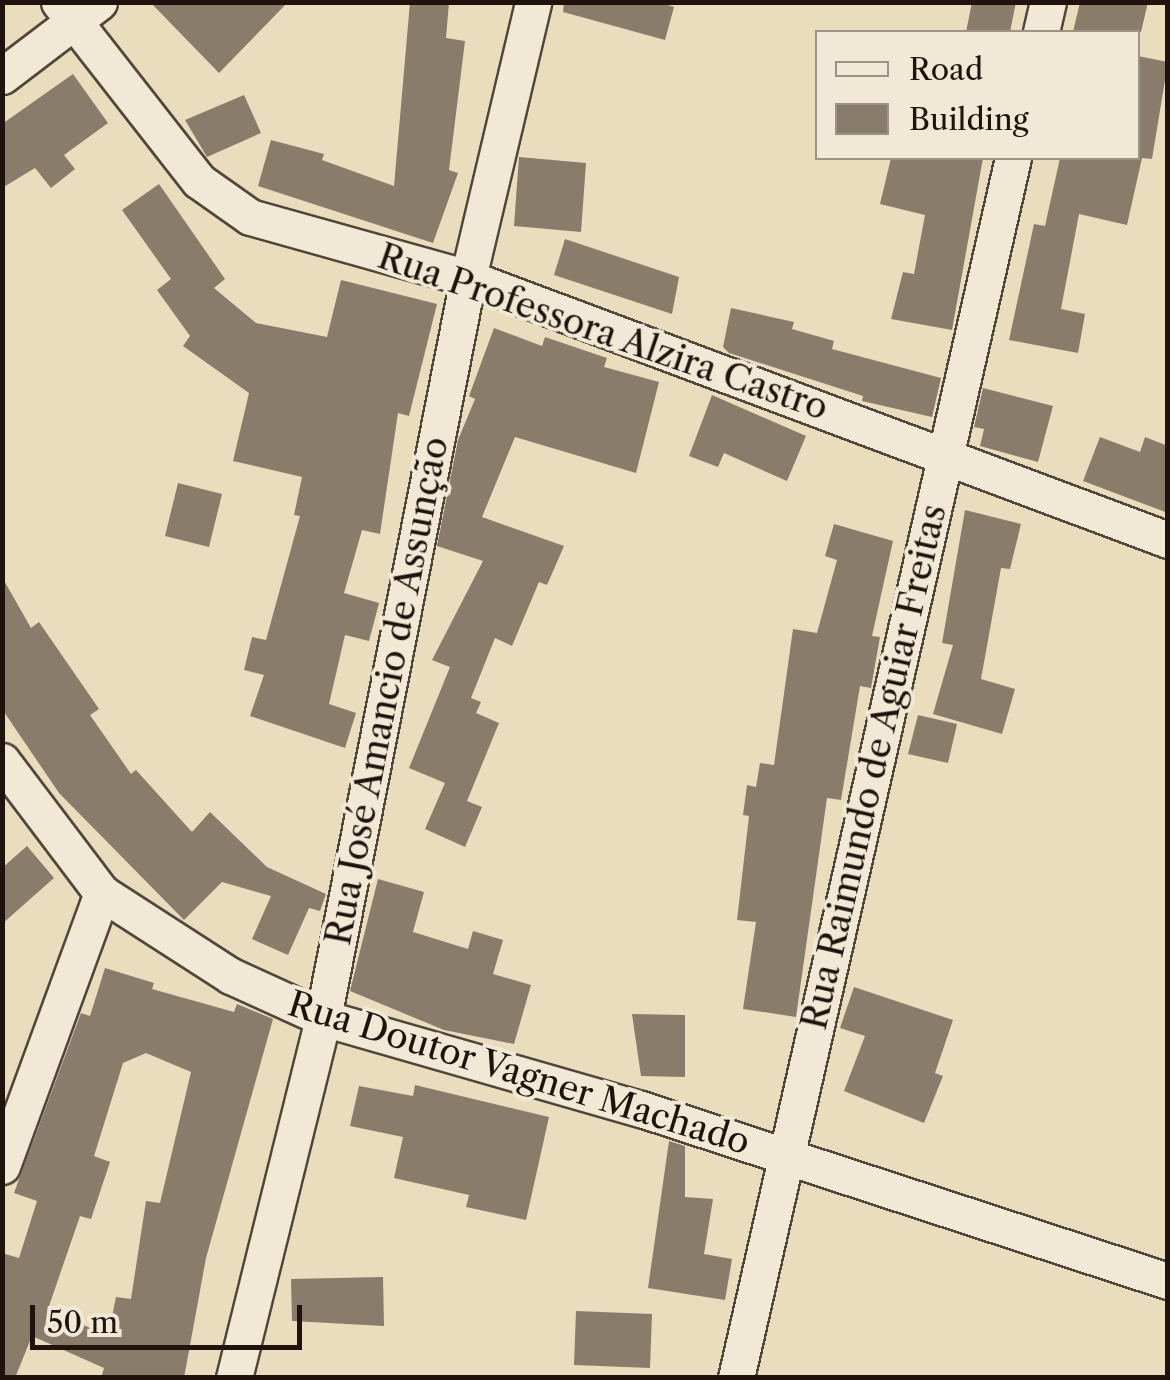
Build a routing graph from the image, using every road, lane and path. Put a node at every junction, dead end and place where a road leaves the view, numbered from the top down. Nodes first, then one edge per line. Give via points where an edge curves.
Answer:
1 (532, 2) edge
2 (1048, 2) edge
3 (77, 9) edge
4 (1041, 30) edge
5 (2, 76) edge
6 (1013, 160) edge
7 (468, 278) junction
8 (947, 456) junction
9 (1168, 540) edge
10 (2, 761) edge
11 (16, 807) edge
12 (102, 893) junction
13 (323, 1018) junction
14 (784, 1156) junction
15 (2, 1166) edge
16 (1168, 1281) edge
17 (234, 1378) edge
18 (736, 1378) edge

1 - 7 street, Rua José Amancio de Assunção
2 - 4 street
3 - 5 street
3 - 7 street, Rua Professora Alzira Castro via 198,182 224,203
6 - 8 street, Rua Raimundo de Aguiar Freitas
7 - 8 street, Rua Professora Alzira Castro
7 - 13 street, Rua José Amancio de Assunção
8 - 9 street, Rua Professora Alzira Castro
8 - 14 street, Rua Raimundo de Aguiar Freitas
10 - 11 street, Rua Doutor Vagner Machado
11 - 12 street, Rua Doutor Vagner Machado
12 - 13 street, Rua Doutor Vagner Machado via 231,976
12 - 15 street
13 - 14 street, Rua Doutor Vagner Machado
13 - 17 street, Rua José Amancio de Assunção
14 - 16 street, Rua Doutor Vagner Machado
14 - 18 street, Rua Raimundo de Aguiar Freitas

